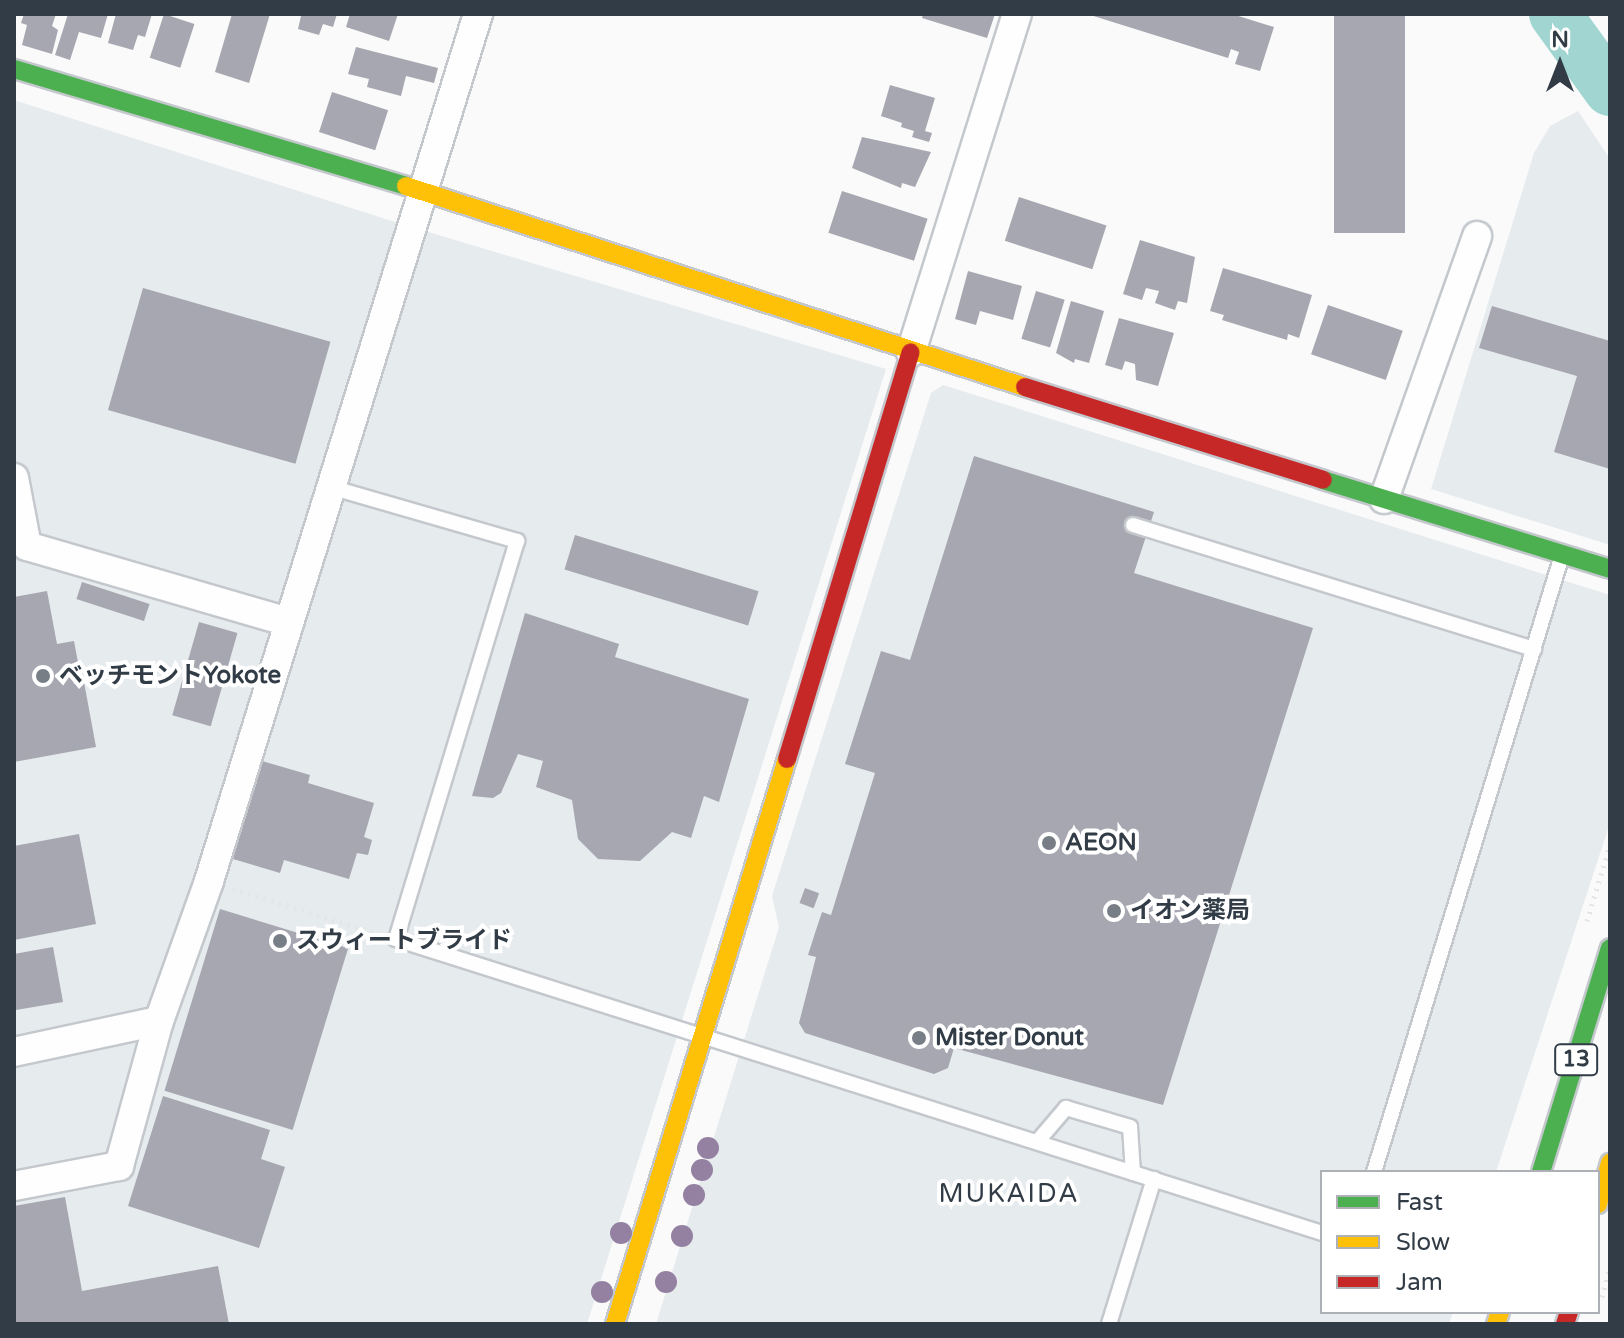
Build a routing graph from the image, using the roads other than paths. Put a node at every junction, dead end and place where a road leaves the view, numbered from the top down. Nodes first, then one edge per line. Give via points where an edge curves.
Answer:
1 (478, 14) edge
2 (1017, 14) edge
3 (14, 69) edge
4 (421, 191) junction
5 (1477, 236) dead end
6 (911, 352) junction
7 (14, 478) edge
8 (330, 487) junction
9 (1384, 499) junction
10 (1133, 525) dead end
11 (1563, 555) junction
12 (1610, 569) edge
13 (289, 622) junction
14 (1534, 649) junction
15 (1610, 948) edge
16 (159, 1021) junction
17 (705, 1035) junction
18 (14, 1052) edge
19 (1037, 1142) junction
20 (1610, 1163) edge
21 (1375, 1170) edge
22 (1542, 1170) edge
23 (1133, 1173) junction
24 (1154, 1179) junction
25 (14, 1186) edge
26 (1600, 1197) edge
27 (1320, 1232) edge
28 (615, 1324) edge
29 (1109, 1324) edge

1 - 4 street
2 - 6 street
3 - 4 main road
4 - 6 main road
4 - 8 street
5 - 9 street
6 - 9 main road
6 - 17 main road
7 - 13 street via 27,546
8 - 13 street
8 - 17 lane via 517,541 396,939
9 - 11 main road
10 - 14 lane
11 - 12 main road
11 - 14 lane
13 - 16 street via 209,881
14 - 21 lane
15 - 22 main road, 13
16 - 18 street
16 - 25 street via 119,1166
17 - 19 lane
17 - 28 main road
19 - 23 lane
19 - 23 lane via 1066,1108 1130,1127
20 - 26 main road
23 - 24 lane
24 - 27 lane
24 - 29 lane

